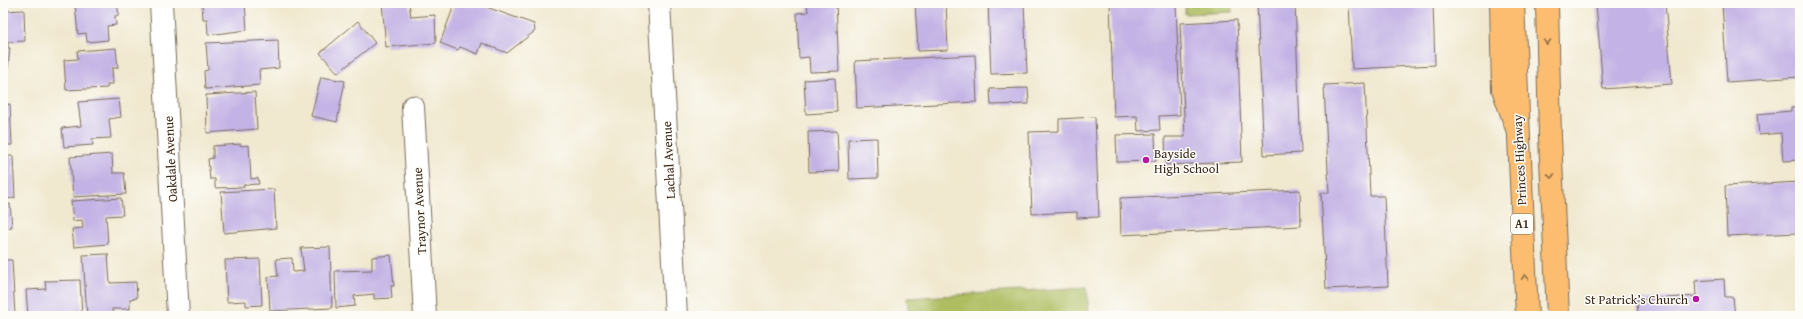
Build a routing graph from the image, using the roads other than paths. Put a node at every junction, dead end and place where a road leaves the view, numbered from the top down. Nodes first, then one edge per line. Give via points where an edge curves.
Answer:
1 (161, 3) edge
2 (659, 3) edge
3 (1501, 3) edge
4 (1513, 3) edge
5 (1547, 3) edge
6 (413, 107) dead end
7 (1518, 131) junction
8 (178, 316) edge
9 (425, 316) edge
10 (676, 316) edge
11 (1527, 316) edge
12 (1558, 316) edge

1 - 8 street, Oakdale Avenue
2 - 10 street, Lachal Avenue
3 - 7 main road via 1503,89
4 - 7 main road, Princes Highway / A1
5 -> 12 main road via 1549,130
6 - 9 street, Traynor Avenue
11 -> 7 main road, Princes Highway / A1

